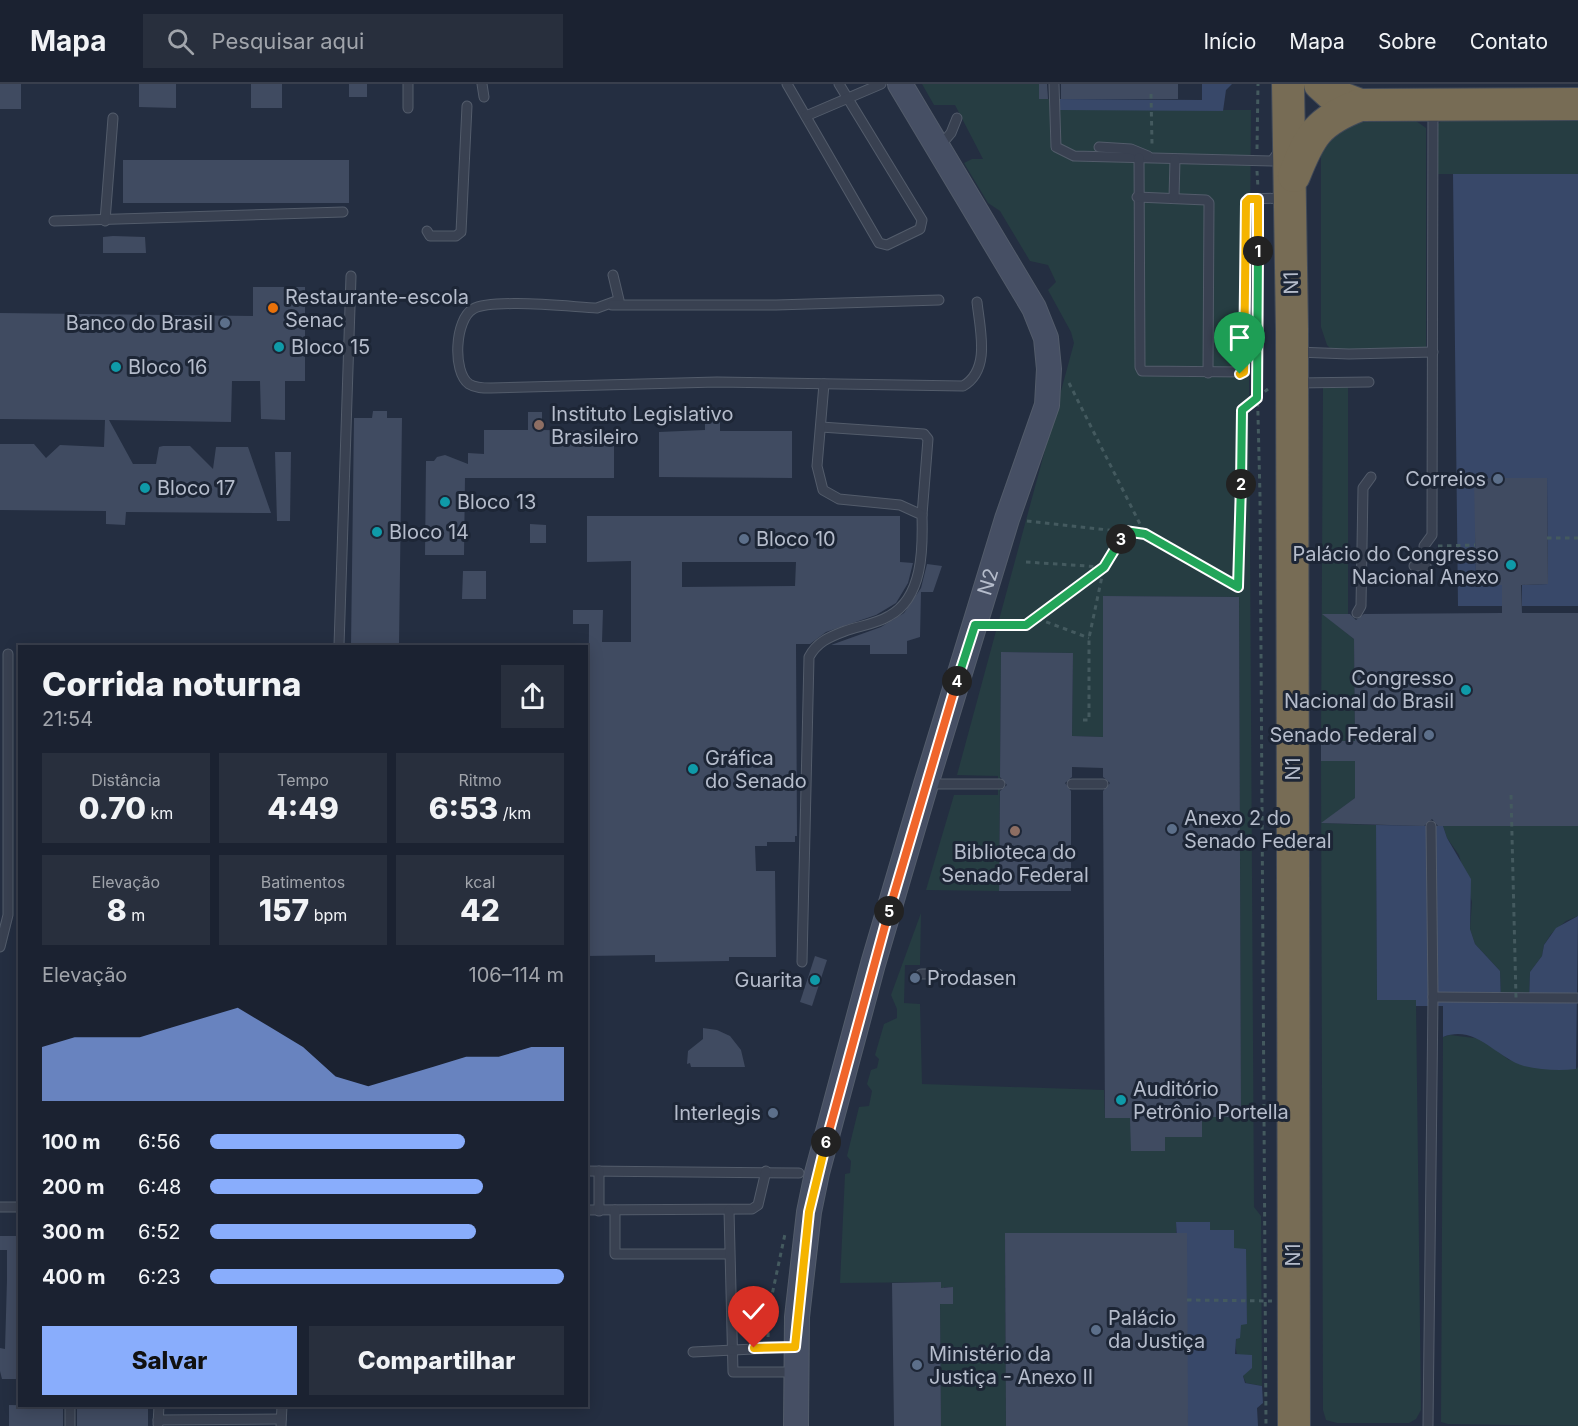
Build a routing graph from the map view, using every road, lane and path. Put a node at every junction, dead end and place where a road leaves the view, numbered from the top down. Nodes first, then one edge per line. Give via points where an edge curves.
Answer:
1 (408, 84) edge
2 (482, 84) edge
3 (788, 84) edge
4 (839, 84) edge
5 (881, 84) edge
6 (900, 84) edge
7 (1054, 84) edge
8 (1258, 84) edge
9 (1288, 84) edge
10 (1320, 84) edge
11 (1151, 94) dead end
12 (484, 97) dead end
13 (847, 98) junction
14 (1433, 104) junction
15 (1578, 104) edge
16 (467, 106) dead end
17 (408, 108) dead end
18 (1338, 112) junction
19 (806, 116) junction
20 (113, 118) dead end
21 (957, 118) dead end
22 (1293, 134) junction
23 (1099, 147) dead end
24 (937, 148) junction
25 (1139, 158) junction
26 (1153, 158) junction
27 (1175, 159) junction
28 (1257, 160) junction
29 (1290, 191) junction
30 (1137, 197) junction
31 (1174, 198) junction
32 (1258, 199) junction
33 (343, 212) dead end
34 (54, 221) dead end
35 (105, 221) junction
36 (427, 231) dead end
37 (613, 275) dead end
38 (351, 276) dead end
39 (939, 300) dead end
40 (978, 302) dead end
41 (610, 305) junction
42 (1433, 352) junction
43 (1292, 368) junction
44 (1208, 373) junction
45 (1257, 375) dead end
46 (1067, 379) dead end
47 (1369, 382) dead end
48 (824, 384) junction
49 (1257, 398) junction
50 (821, 427) junction
51 (1371, 477) dead end
52 (922, 515) junction
53 (1007, 519) junction
54 (1125, 531) junction
55 (1145, 534) junction
56 (1547, 538) dead end
57 (1578, 538) edge
58 (1457, 545) dead end
59 (1475, 545) dead end
60 (1026, 562) dead end
61 (1414, 566) dead end
62 (1104, 567) junction
63 (1357, 613) dead end
64 (1036, 618) junction
65 (975, 625) junction
66 (1089, 639) junction
67 (339, 645) edge
68 (8, 654) dead end
69 (1083, 720) dead end
70 (926, 784) junction
71 (1000, 784) dead end
72 (1072, 784) dead end
73 (1103, 784) dead end
74 (1511, 795) dead end
75 (1431, 826) dead end
76 (0, 947) edge
77 (802, 962) dead end
78 (921, 974) dead end
79 (938, 974) dead end
80 (977, 978) dead end
81 (1017, 979) dead end
82 (1433, 997) junction
83 (1516, 998) junction
84 (1578, 998) edge
85 (588, 1171) edge
86 (599, 1171) junction
87 (766, 1171) junction
88 (799, 1173) dead end
89 (0, 1207) edge
90 (18, 1207) edge
91 (588, 1210) edge
92 (599, 1210) junction
93 (615, 1210) junction
94 (729, 1210) junction
95 (786, 1231) dead end
96 (729, 1254) junction
97 (1187, 1300) dead end
98 (1246, 1301) dead end
99 (795, 1347) junction
100 (767, 1348) junction
101 (732, 1349) junction
102 (693, 1352) dead end
103 (795, 1372) junction
104 (70, 1407) edge
105 (159, 1407) edge
106 (282, 1407) edge
107 (158, 1423) edge
108 (281, 1423) edge
109 (70, 1426) edge
110 (796, 1426) edge
111 (1266, 1426) edge
112 (1294, 1426) edge
113 (1428, 1426) edge

1 - 17 lane
2 - 12 lane
3 - 19 lane
4 - 13 lane
5 - 13 lane
6 - 24 main road, N2
7 - 25 lane via 1056,147 1074,156
8 - 28 path
9 - 22 highway, N1
10 - 18 highway via 1331,94
11 - 26 path
13 - 19 lane
13 - 19 lane via 922,220 920,229 887,245 879,243
14 - 15 highway
14 - 18 highway
14 - 42 lane
16 - 36 lane via 461,232 456,236 430,236
18 - 29 highway via 1310,138
20 - 35 lane
21 - 24 lane via 951,133
22 - 28 lane via 1272,160
22 - 29 highway, N1
23 - 26 lane via 1131,149
24 - 53 main road, N2 via 1025,283 1046,338 1047,405
25 - 26 lane
25 - 30 lane
26 - 27 lane
27 - 28 lane
27 - 31 lane
28 - 32 path
29 - 32 lane
29 - 43 highway, N1
30 - 31 lane
30 - 44 lane via 1140,367
31 - 44 lane via 1209,203
32 - 44 lane via 1246,202 1244,372
33 - 35 lane
34 - 35 lane
37 - 41 lane via 619,300
38 - 67 lane
39 - 41 lane
40 - 48 lane via 980,370 974,380 963,386
41 - 48 lane via 597,308 496,304 474,308 464,315 461,325 461,374 475,387 491,388 717,382
42 - 43 lane via 1368,354
42 - 61 lane via 1432,535 1424,546 1426,566
43 - 47 lane
43 - 49 path
43 - 112 highway, N1
45 - 49 path
46 - 55 path
48 - 50 lane
49 - 55 path via 1242,410 1238,587
49 - 111 path via 1261,507
50 - 52 lane via 818,466 823,490 839,499 900,505
50 - 52 lane via 924,434 928,439
51 - 63 lane via 1363,488 1361,606
52 - 77 lane via 923,547 911,594 903,607 888,617 830,636 808,657
53 - 54 path
53 - 65 main road, N2
54 - 55 path
54 - 62 path
56 - 57 path
58 - 59 path
60 - 62 path
62 - 64 path
62 - 66 path
64 - 65 path via 1026,625
64 - 66 path
65 - 70 main road, N2
66 - 69 path via 1089,720
68 - 76 lane via 8,915
70 - 71 lane
70 - 99 main road, N2 via 817,1173
72 - 73 lane
74 - 83 path, bridge
75 - 82 lane
78 - 79 lane
80 - 81 path, bridge
82 - 83 lane
82 - 113 lane
83 - 84 lane
85 - 86 lane
86 - 87 lane
86 - 92 lane
87 - 88 lane
87 - 94 lane via 758,1205
89 - 90 lane
91 - 92 lane
92 - 93 lane
93 - 94 lane
93 - 96 lane via 615,1254
94 - 96 lane
95 - 100 path via 769,1309
96 - 101 lane
97 - 98 path
99 - 100 lane
99 - 103 main road, N2
100 - 101 lane
101 - 102 lane
101 - 103 lane via 733,1372
103 - 110 main road, N2
104 - 109 lane
105 - 107 lane
106 - 108 lane
107 - 108 lane

